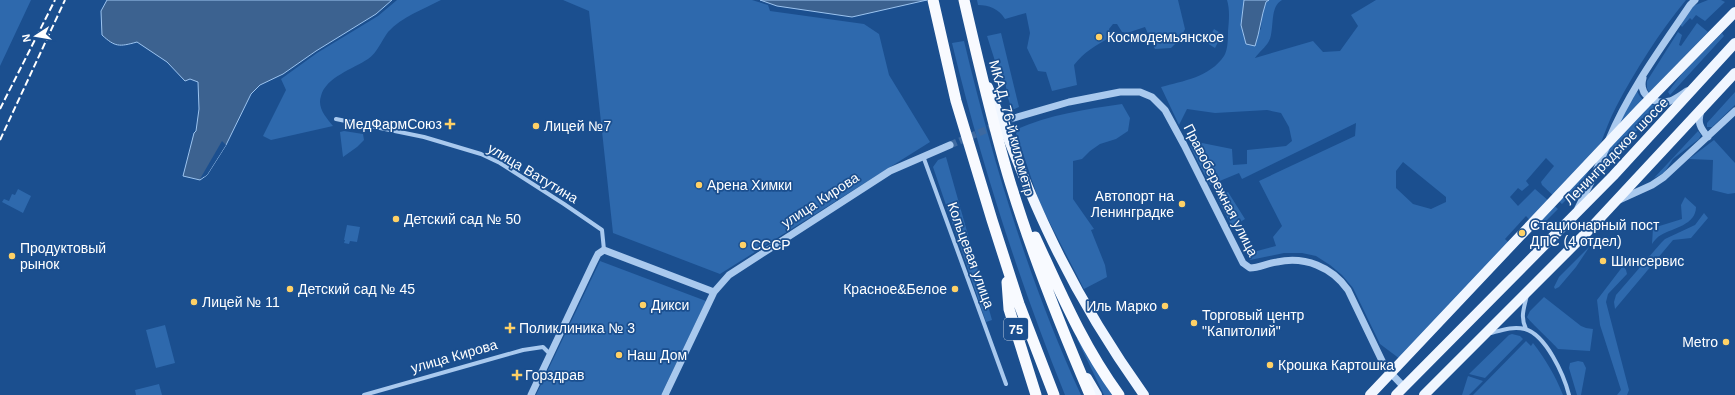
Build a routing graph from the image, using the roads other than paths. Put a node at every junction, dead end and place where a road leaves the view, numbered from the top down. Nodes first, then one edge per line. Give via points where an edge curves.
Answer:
1 (933, 0) edge
2 (964, 0) edge
3 (1695, 0) edge
4 (1735, 12) edge
5 (1735, 43) edge
6 (977, 57) junction
7 (1735, 73) edge
8 (1643, 76) junction
9 (1699, 84) junction
10 (1701, 110) junction
11 (1735, 111) edge
12 (1014, 118) tunnel mouth
13 (336, 120) dead end
14 (1708, 137) junction
15 (950, 145) tunnel mouth
16 (923, 156) junction
17 (1010, 182) junction
18 (1617, 201) junction
19 (1574, 215) junction
20 (604, 250) junction
21 (1004, 262) junction
22 (714, 292) junction
23 (1528, 292) junction
24 (1526, 329) junction
25 (1484, 334) junction
26 (1070, 347) junction
27 (550, 354) junction
28 (1006, 384) dead end
29 (1404, 387) junction
30 (364, 395) edge
31 (531, 395) edge
32 (665, 395) edge
33 (1036, 395) edge
34 (1054, 395) edge
35 (1090, 395) edge
36 (1097, 395) edge
37 (1119, 395) edge
38 (1144, 395) edge
39 (1370, 395) edge
40 (1396, 395) edge
41 (1424, 395) edge
42 (1569, 395) edge

1 - 21 highway via 956,101
2 - 6 highway, МКАД, 76-й километр
3 - 8 street
4 - 39 main road, bridge
5 - 9 main road, Ленинградское шоссе
6 - 17 highway, МКАД, 76-й километр
6 - 38 main road via 1047,230 1118,359
7 - 10 main road
8 - 9 street via 1643,91 1656,102 1670,100
8 - 19 street via 1621,112
9 - 19 main road, Ленинградское шоссе
10 - 14 street via 1699,123
10 - 18 main road
11 - 14 street
12 - 29 street, Правобережная улица via 1069,102 1120,92 1140,92 1152,97 1165,110 1243,263 1254,268 1290,260 1322,267 1332,273 1348,290 1385,367
13 - 20 street, улица Ватутина via 424,137 481,154 500,163 602,230
14 - 18 street via 1652,185
15 - 16 street, улица Кирова
16 - 22 street, улица Кирова via 890,171 729,275
16 - 28 street, Кольцевая улица
17 - 26 highway, МКАД, 76-й километр
17 - 37 highway via 1083,338 1100,370
18 - 23 main road
19 - 29 main road, Ленинградское шоссе
20 - 22 street
20 - 27 street via 598,254
21 - 33 highway, 75 via 1009,309
21 - 34 highway
22 - 32 street, улица Кирова
23 - 24 street via 1522,316
23 - 25 main road
24 - 25 street via 1508,328
24 - 42 street via 1536,336 1556,360
25 - 41 main road
26 - 35 highway, МКАД, 76-й километр
26 - 36 main road
27 - 30 street, улица Кирова via 543,347 523,350
27 - 31 street
29 - 40 main road, Ленинградское шоссе

